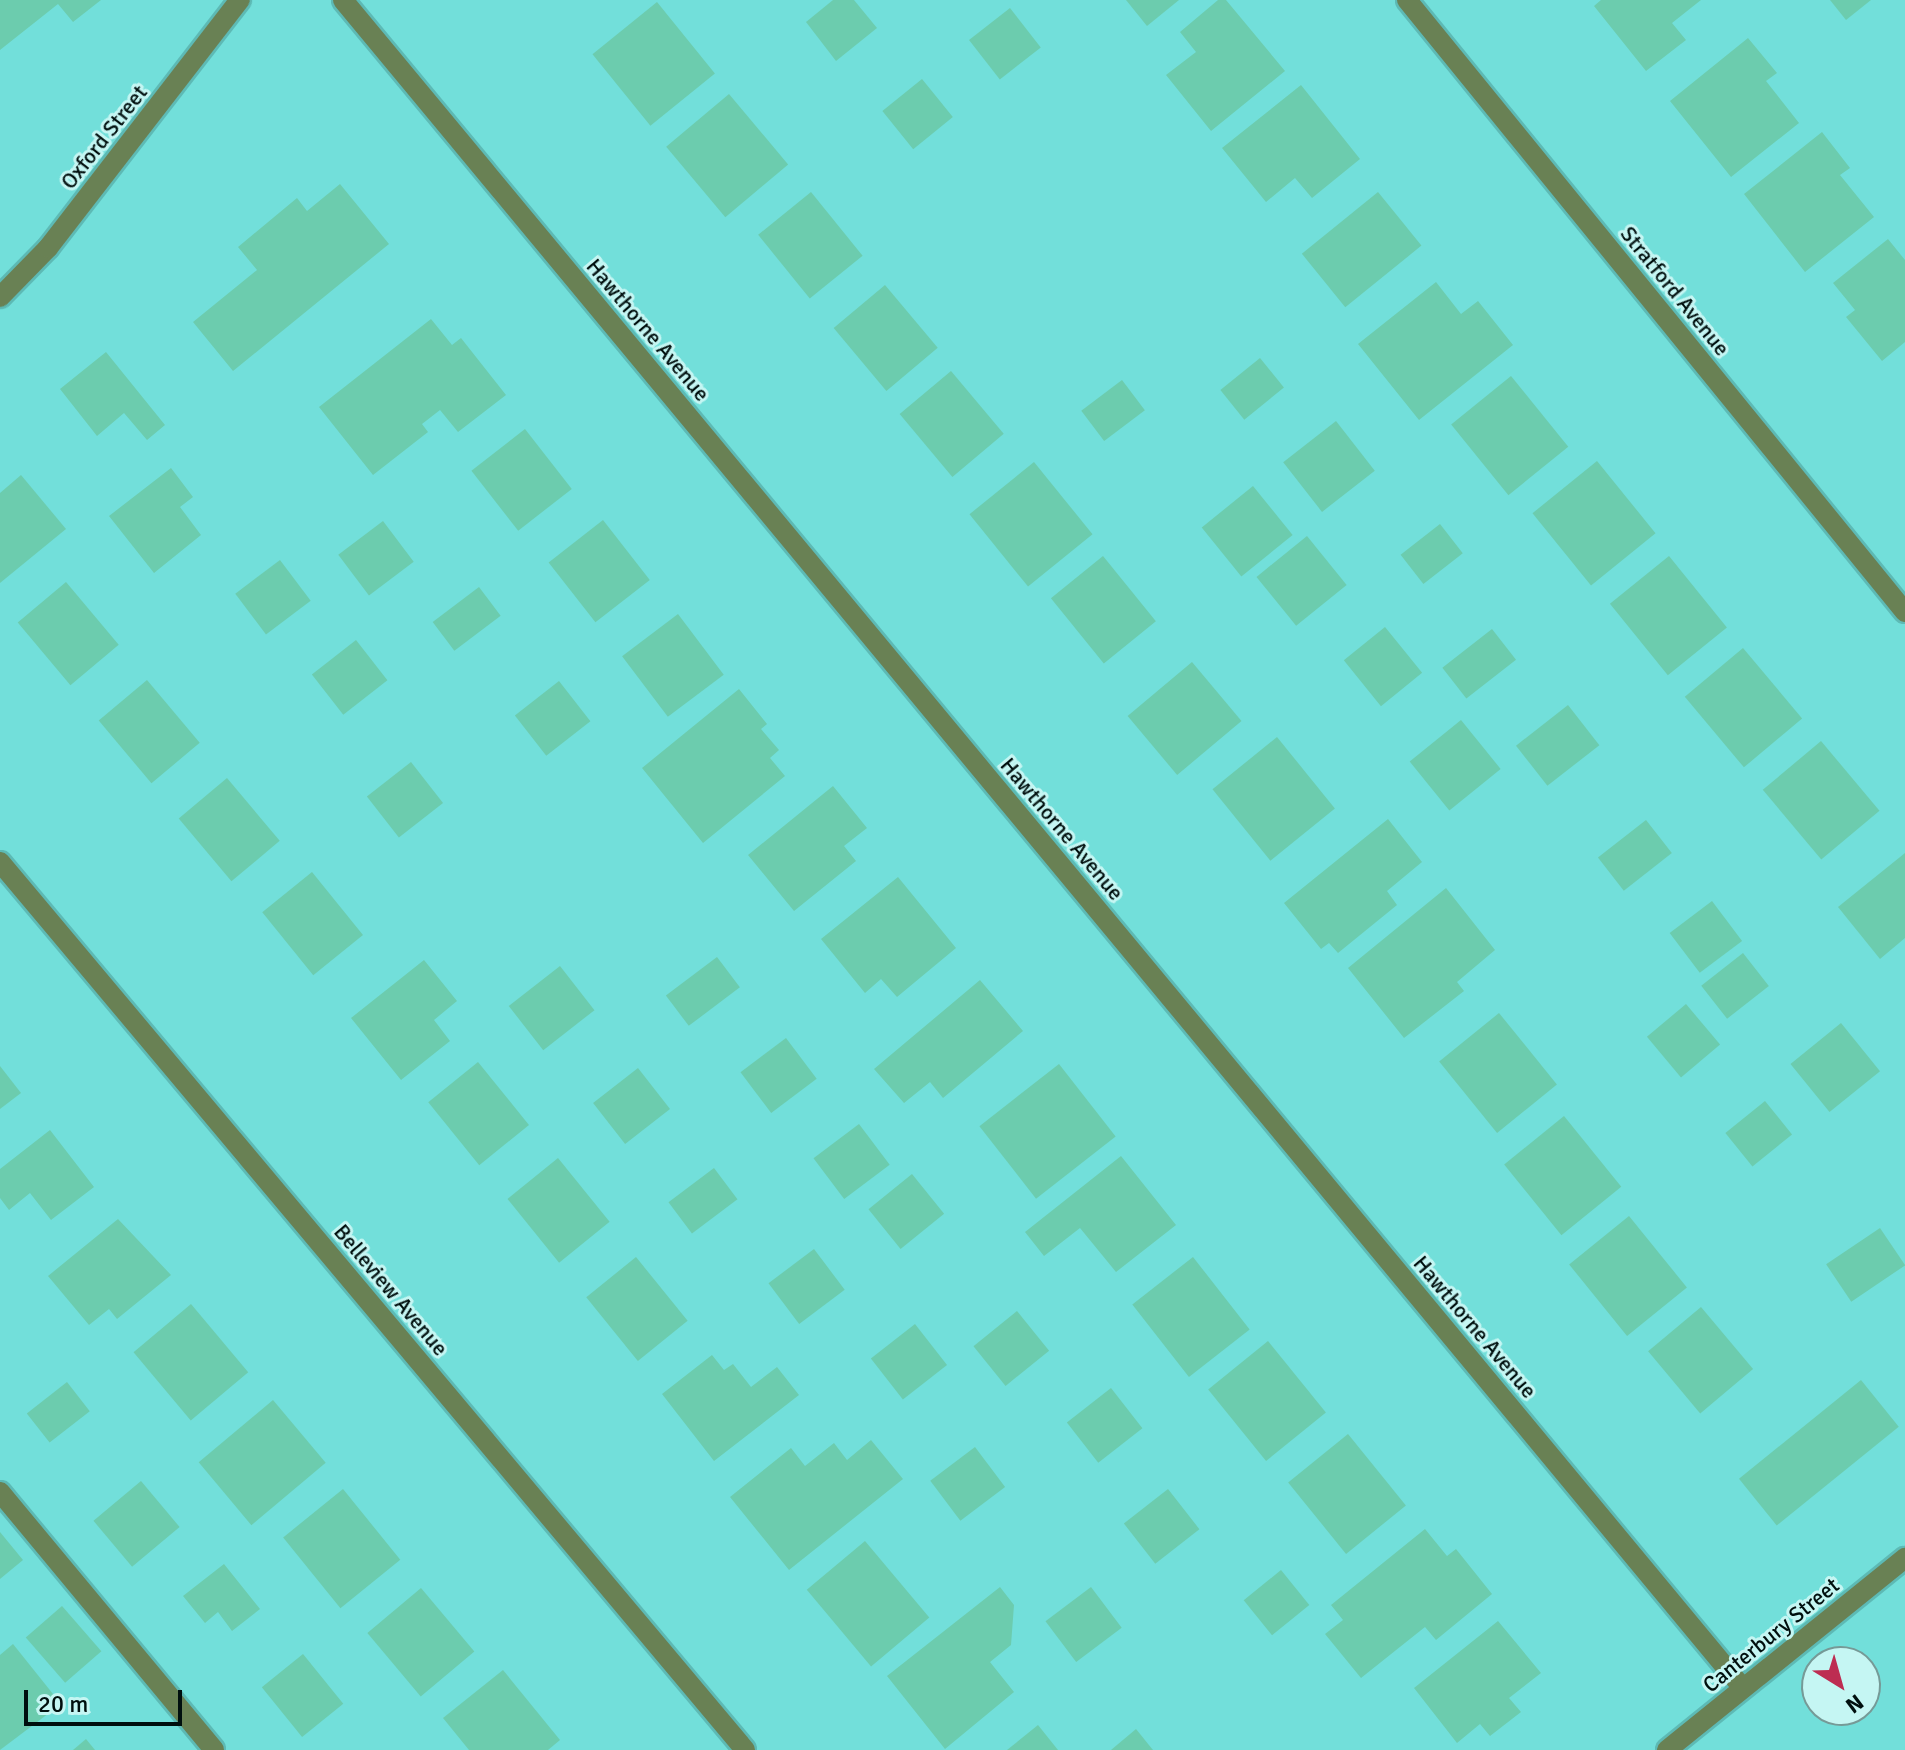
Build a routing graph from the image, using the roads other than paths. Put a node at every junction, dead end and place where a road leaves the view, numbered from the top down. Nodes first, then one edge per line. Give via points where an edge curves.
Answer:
1 (240, 0) edge
2 (343, 0) edge
3 (1407, 0) edge
4 (0, 297) edge
5 (1905, 612) edge
6 (0, 862) edge
7 (0, 1492) edge
8 (1905, 1558) edge
9 (1743, 1688) junction
10 (214, 1750) edge
11 (745, 1750) edge
12 (1667, 1750) edge

1 - 4 street, Oxford Street via 48,248
2 - 9 street, Hawthorne Avenue
3 - 5 street, Stratford Avenue
6 - 11 street, Belleview Avenue
7 - 10 street
8 - 9 street, Canterbury Street
9 - 12 street, Canterbury Street

